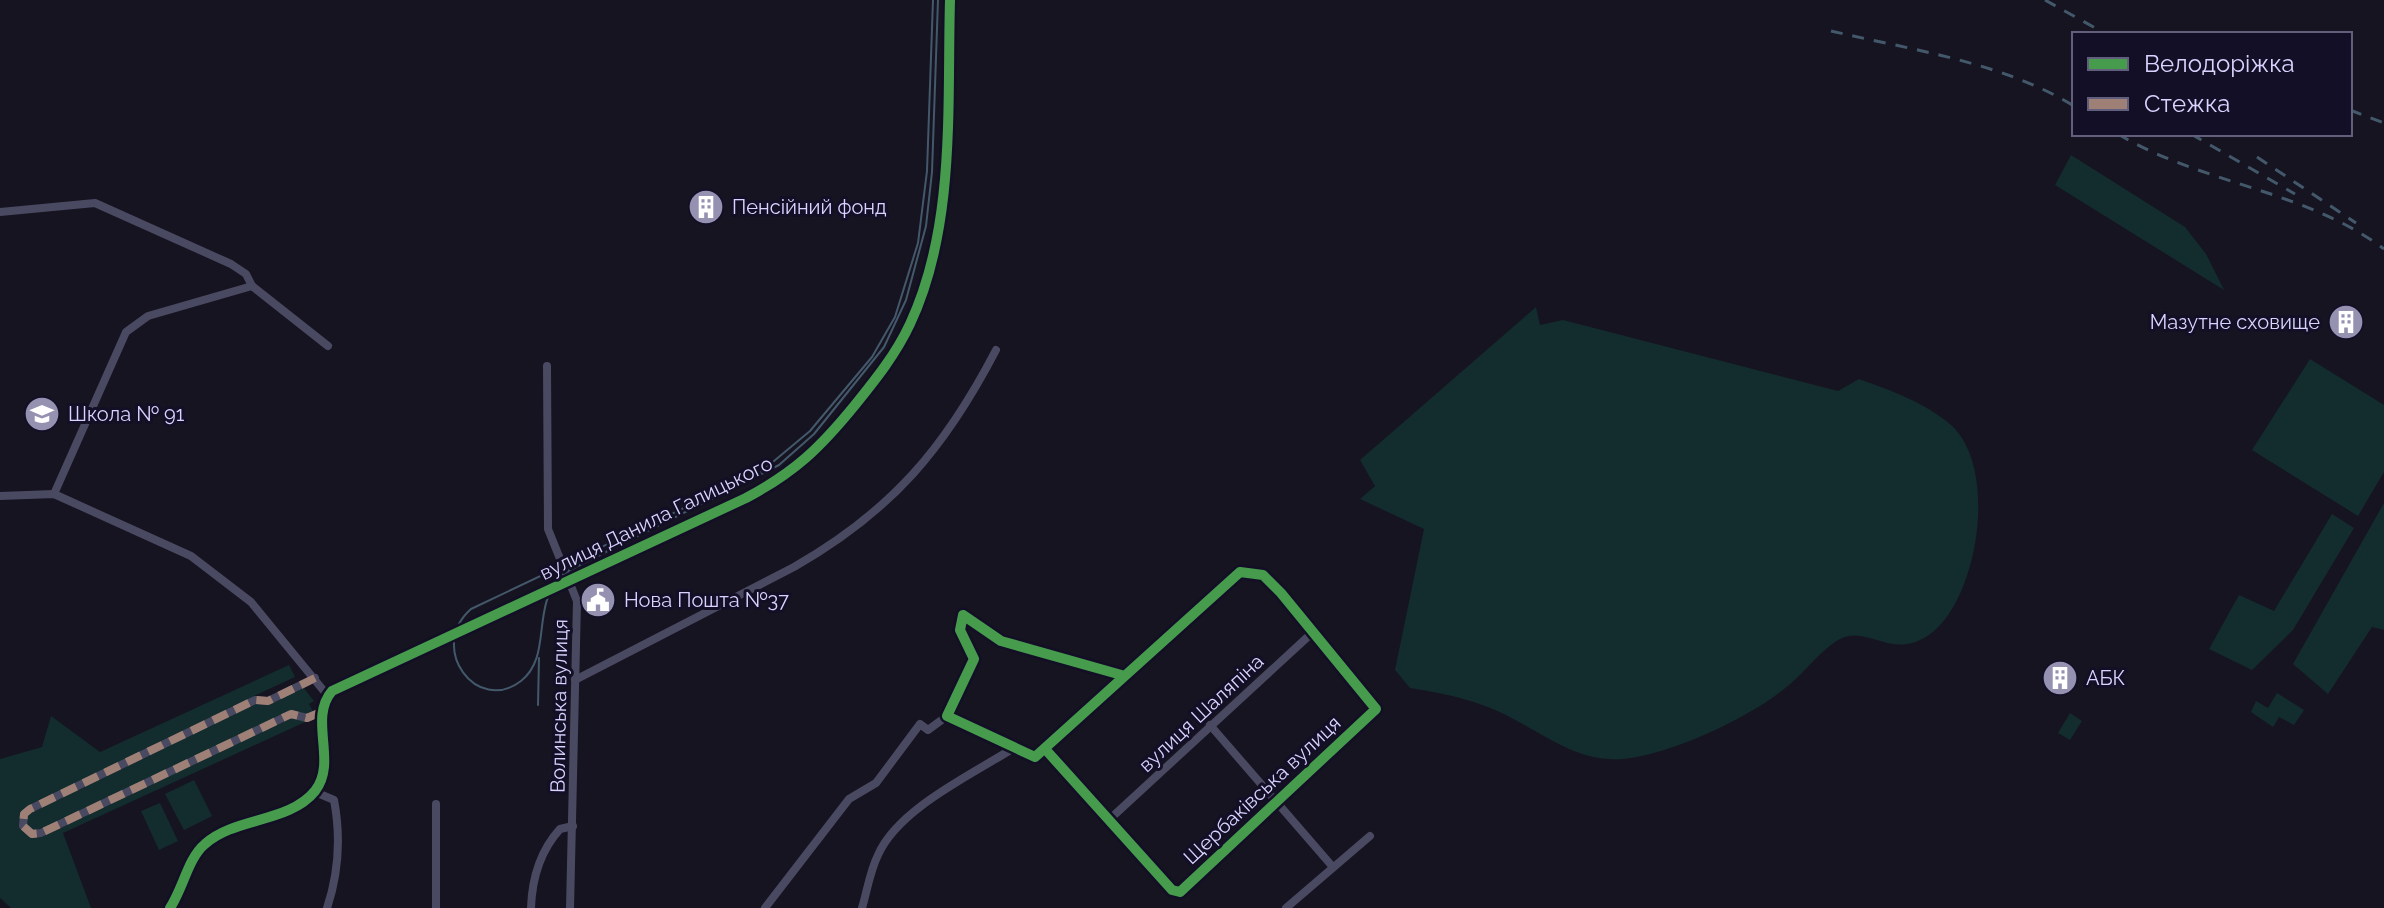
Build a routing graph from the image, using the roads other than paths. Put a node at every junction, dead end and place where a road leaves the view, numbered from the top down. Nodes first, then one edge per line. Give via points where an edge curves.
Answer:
1 (950, 0) edge
2 (0, 212) edge
3 (252, 286) junction
4 (328, 346) dead end
5 (996, 350) dead end
6 (547, 366) dead end
7 (54, 494) junction
8 (0, 496) edge
9 (568, 581) junction
10 (1313, 632) junction
11 (1125, 676) junction
12 (315, 678) junction
13 (575, 680) junction
14 (328, 696) junction
15 (321, 712) junction
16 (947, 716) junction
17 (1210, 725) junction
18 (1012, 749) junction
19 (1046, 750) junction
20 (315, 792) junction
21 (1276, 801) junction
22 (436, 804) dead end
23 (1111, 818) junction
24 (573, 826) junction
25 (1370, 836) dead end
26 (1332, 866) junction
27 (170, 908) edge
28 (327, 908) edge
29 (436, 908) edge
30 (531, 908) edge
31 (570, 908) edge
32 (765, 908) edge
33 (862, 908) edge
34 (1286, 908) edge

1 - 9 street, вулиця Данила Галицького via 938,220 923,289 894,354 800,466 746,498
2 - 3 street via 95,203 231,264
3 - 4 street
3 - 7 street via 148,316 126,332
5 - 13 street via 935,453 875,511 803,562
6 - 9 street, Волинська вулиця via 548,529
7 - 8 street
7 - 12 street via 206,566 251,602
9 - 13 street, Волинська вулиця via 577,601
9 - 14 street, вулиця Данила Галицького
10 - 11 street via 1263,575 1240,572
10 - 17 street, вулиця Шаляпіна
10 - 21 street, Щербаківська вулиця via 1376,709
11 - 16 street via 1001,641 963,615 960,630 974,659
11 - 19 street
12 - 14 street
12 - 15 street via 268,701 255,700 30,809 23,826 32,834 41,833 291,714 307,718
13 - 24 street, Волинська вулиця
14 - 15 street
15 - 20 street via 323,761
16 - 18 street
16 - 32 street via 928,730 920,724 876,783 849,799
17 - 21 street
17 - 23 street, вулиця Шаляпіна
18 - 19 street via 1035,757
18 - 33 street via 892,831 877,855
19 - 23 street
20 - 27 street via 206,843
20 - 28 street via 334,800 340,830
21 - 23 street, Щербаківська вулиця via 1180,892 1172,890
21 - 26 street
22 - 29 street
24 - 30 street via 560,829 542,853
24 - 31 street, Волинська вулиця
25 - 26 street
26 - 34 street

